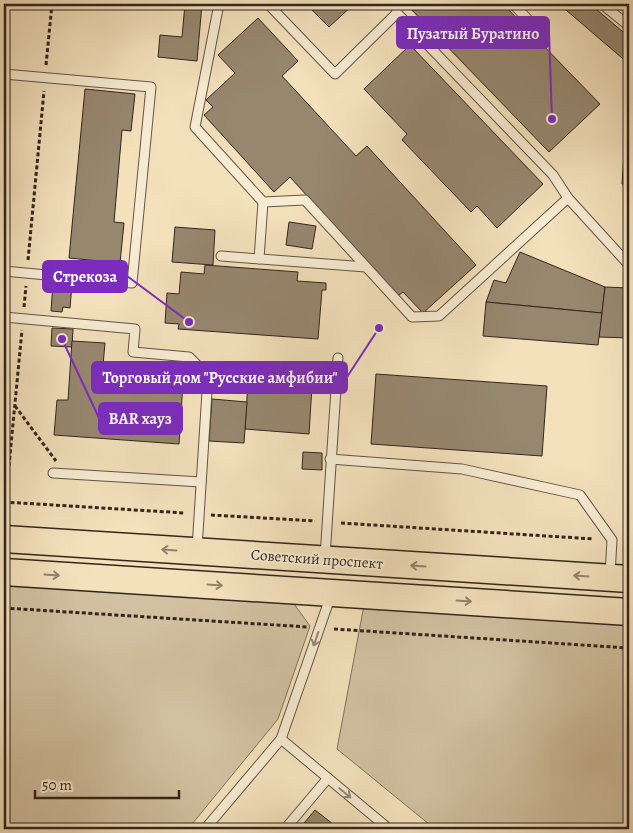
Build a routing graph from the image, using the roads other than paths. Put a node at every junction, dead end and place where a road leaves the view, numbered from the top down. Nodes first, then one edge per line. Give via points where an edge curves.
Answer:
1 (219, 4) edge
2 (268, 4) edge
3 (513, 4) edge
4 (602, 4) edge
5 (397, 8) edge
6 (629, 26) edge
7 (541, 33) dead end
8 (4, 74) edge
9 (568, 198) junction
10 (263, 202) junction
11 (221, 256) dead end
12 (259, 259) junction
13 (629, 265) edge
14 (366, 267) junction
15 (4, 272) edge
16 (4, 317) edge
17 (338, 358) dead end
18 (330, 459) junction
19 (52, 472) dead end
20 (201, 482) junction
21 (4, 539) edge
22 (196, 551) junction
23 (325, 560) junction
24 (4, 572) edge
25 (619, 579) edge
26 (332, 593) junction
27 (629, 612) edge
28 (281, 739) junction
29 (328, 778) junction
30 (206, 829) edge
31 (286, 829) edge
32 (389, 829) edge

1 - 10 lane via 195,127
2 - 5 lane via 335,74
3 - 7 lane
4 - 6 lane
5 - 9 lane via 552,175
8 - 15 lane via 151,87 132,283
9 - 13 lane
9 - 14 lane via 439,316 412,317
10 - 12 lane
10 - 14 lane via 305,200
11 - 12 lane
12 - 14 lane
16 - 20 lane via 135,329 133,352 188,357 208,376
17 - 18 lane
18 - 23 lane
18 - 25 lane via 462,469 580,495 612,540
19 - 20 lane
20 - 22 lane
22 -> 21 main road, Советский проспект
22 - 23 main road, Советский проспект
25 -> 23 main road, Советский проспект
24 -> 26 main road
26 -> 27 main road
26 -> 28 lane
28 - 29 lane
28 - 30 lane
29 - 31 lane
29 -> 32 lane

